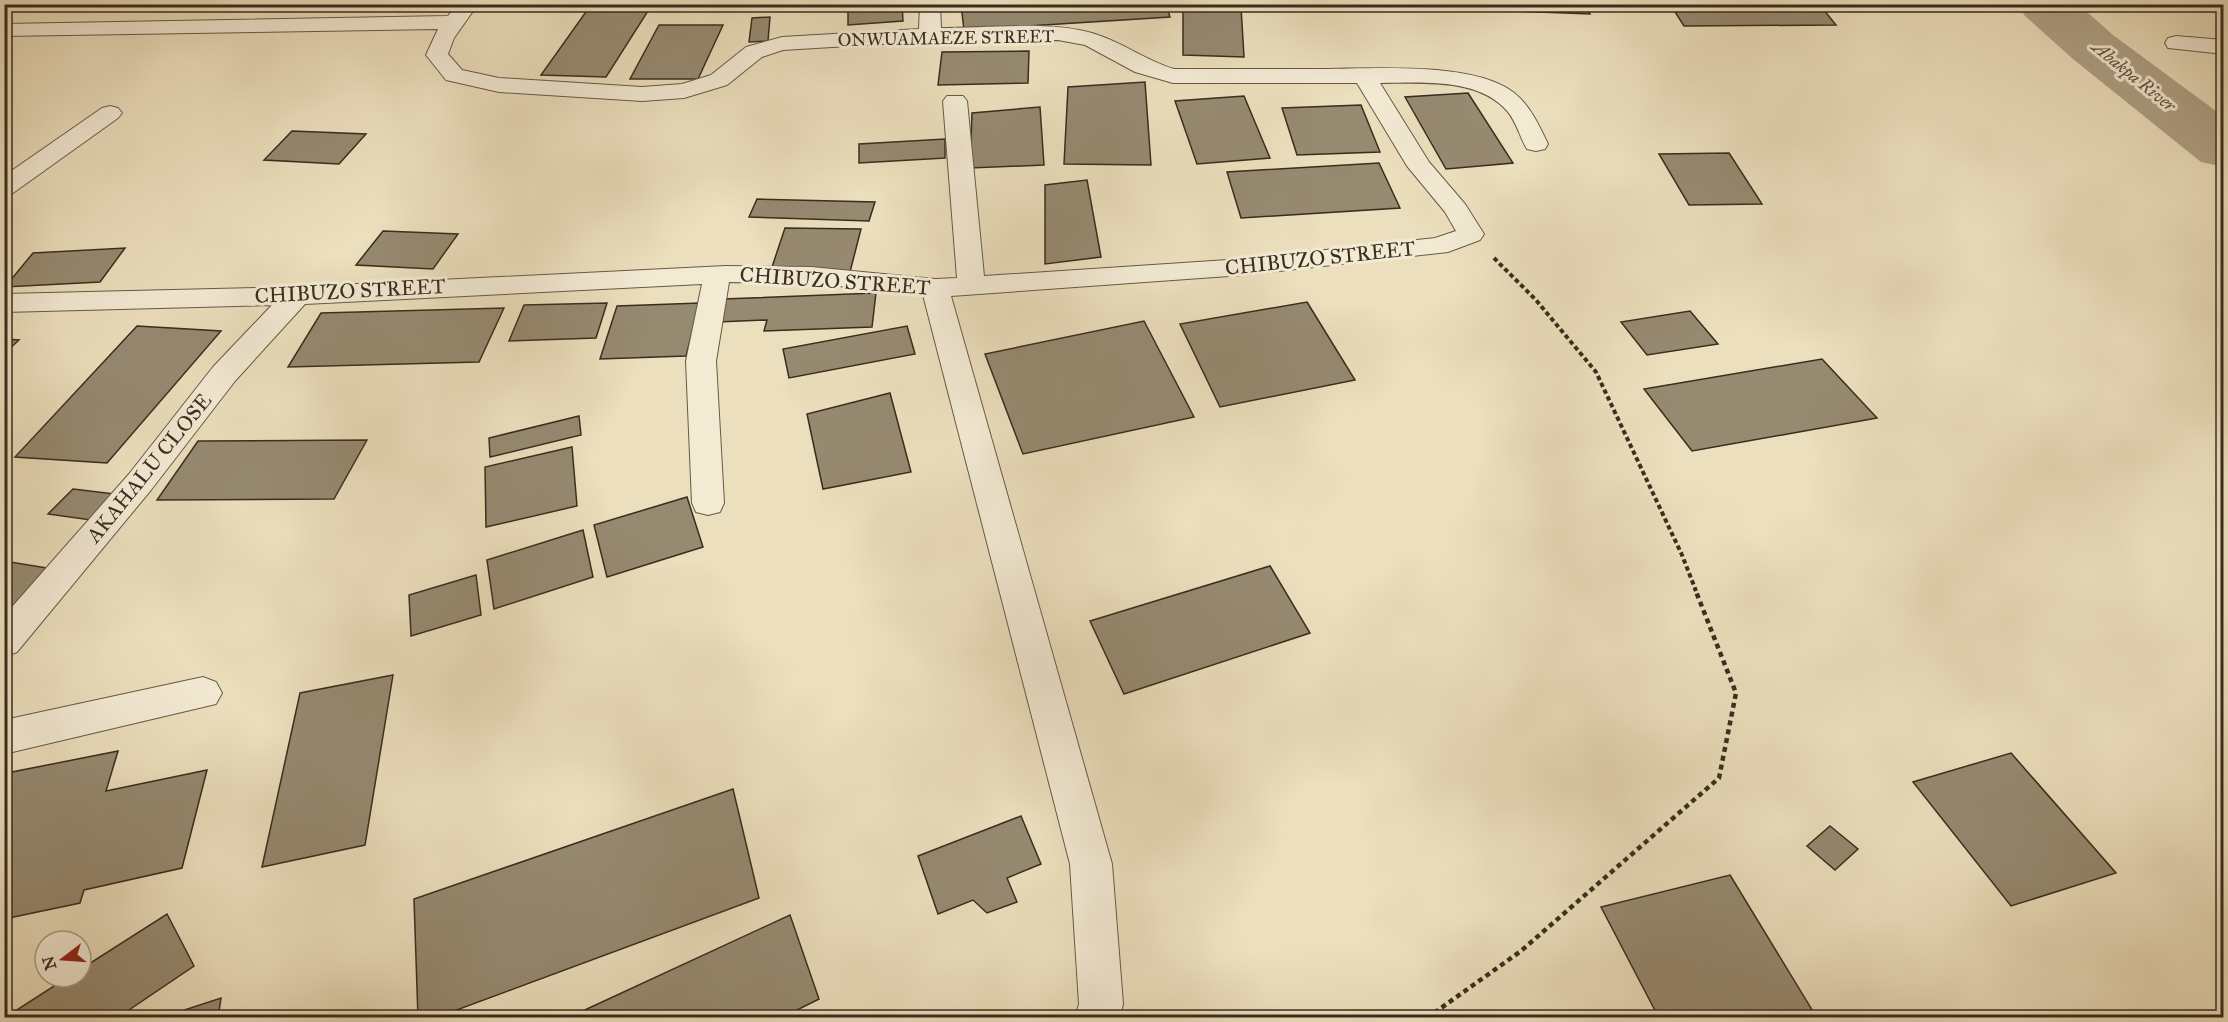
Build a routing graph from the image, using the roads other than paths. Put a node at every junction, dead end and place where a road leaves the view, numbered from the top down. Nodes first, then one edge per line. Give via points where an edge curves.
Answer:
1 (930, 4) edge
2 (461, 13) edge
3 (4, 30) edge
4 (930, 35) junction
5 (2176, 43) dead end
6 (2223, 47) edge
7 (1364, 75) junction
8 (955, 100) dead end
9 (110, 113) dead end
10 (1536, 144) dead end
11 (4, 188) edge
12 (717, 275) junction
13 (971, 286) junction
14 (936, 288) junction
15 (297, 296) junction
16 (4, 303) edge
17 (708, 503) dead end
18 (4, 642) edge
19 (203, 693) dead end
20 (4, 737) edge
21 (1097, 1017) edge

1 - 4 street
2 - 3 street
2 - 4 street, ONWUAMAEZE STREET via 443,37 437,55 454,75 499,85 642,94 684,91 719,80 754,52 782,44
4 - 7 street, ONWUAMAEZE STREET via 1058,34 1090,39 1143,67 1173,76
5 - 6 street
7 - 10 street, ONWUAMAEZE STREET via 1420,76 1487,87 1512,102
7 - 13 street, CHIBUZO STREET via 1419,166 1456,209 1471,234 1439,246 1255,266
8 - 13 street
9 - 11 street
12 - 14 street, CHIBUZO STREET via 811,275
12 - 15 street, CHIBUZO STREET
12 - 17 street via 701,361
13 - 14 street, CHIBUZO STREET
14 - 21 street via 1091,864 1101,1004
15 - 16 street, CHIBUZO STREET
15 - 18 street, AKAHALU CLOSE via 224,374 140,482
19 - 20 street

